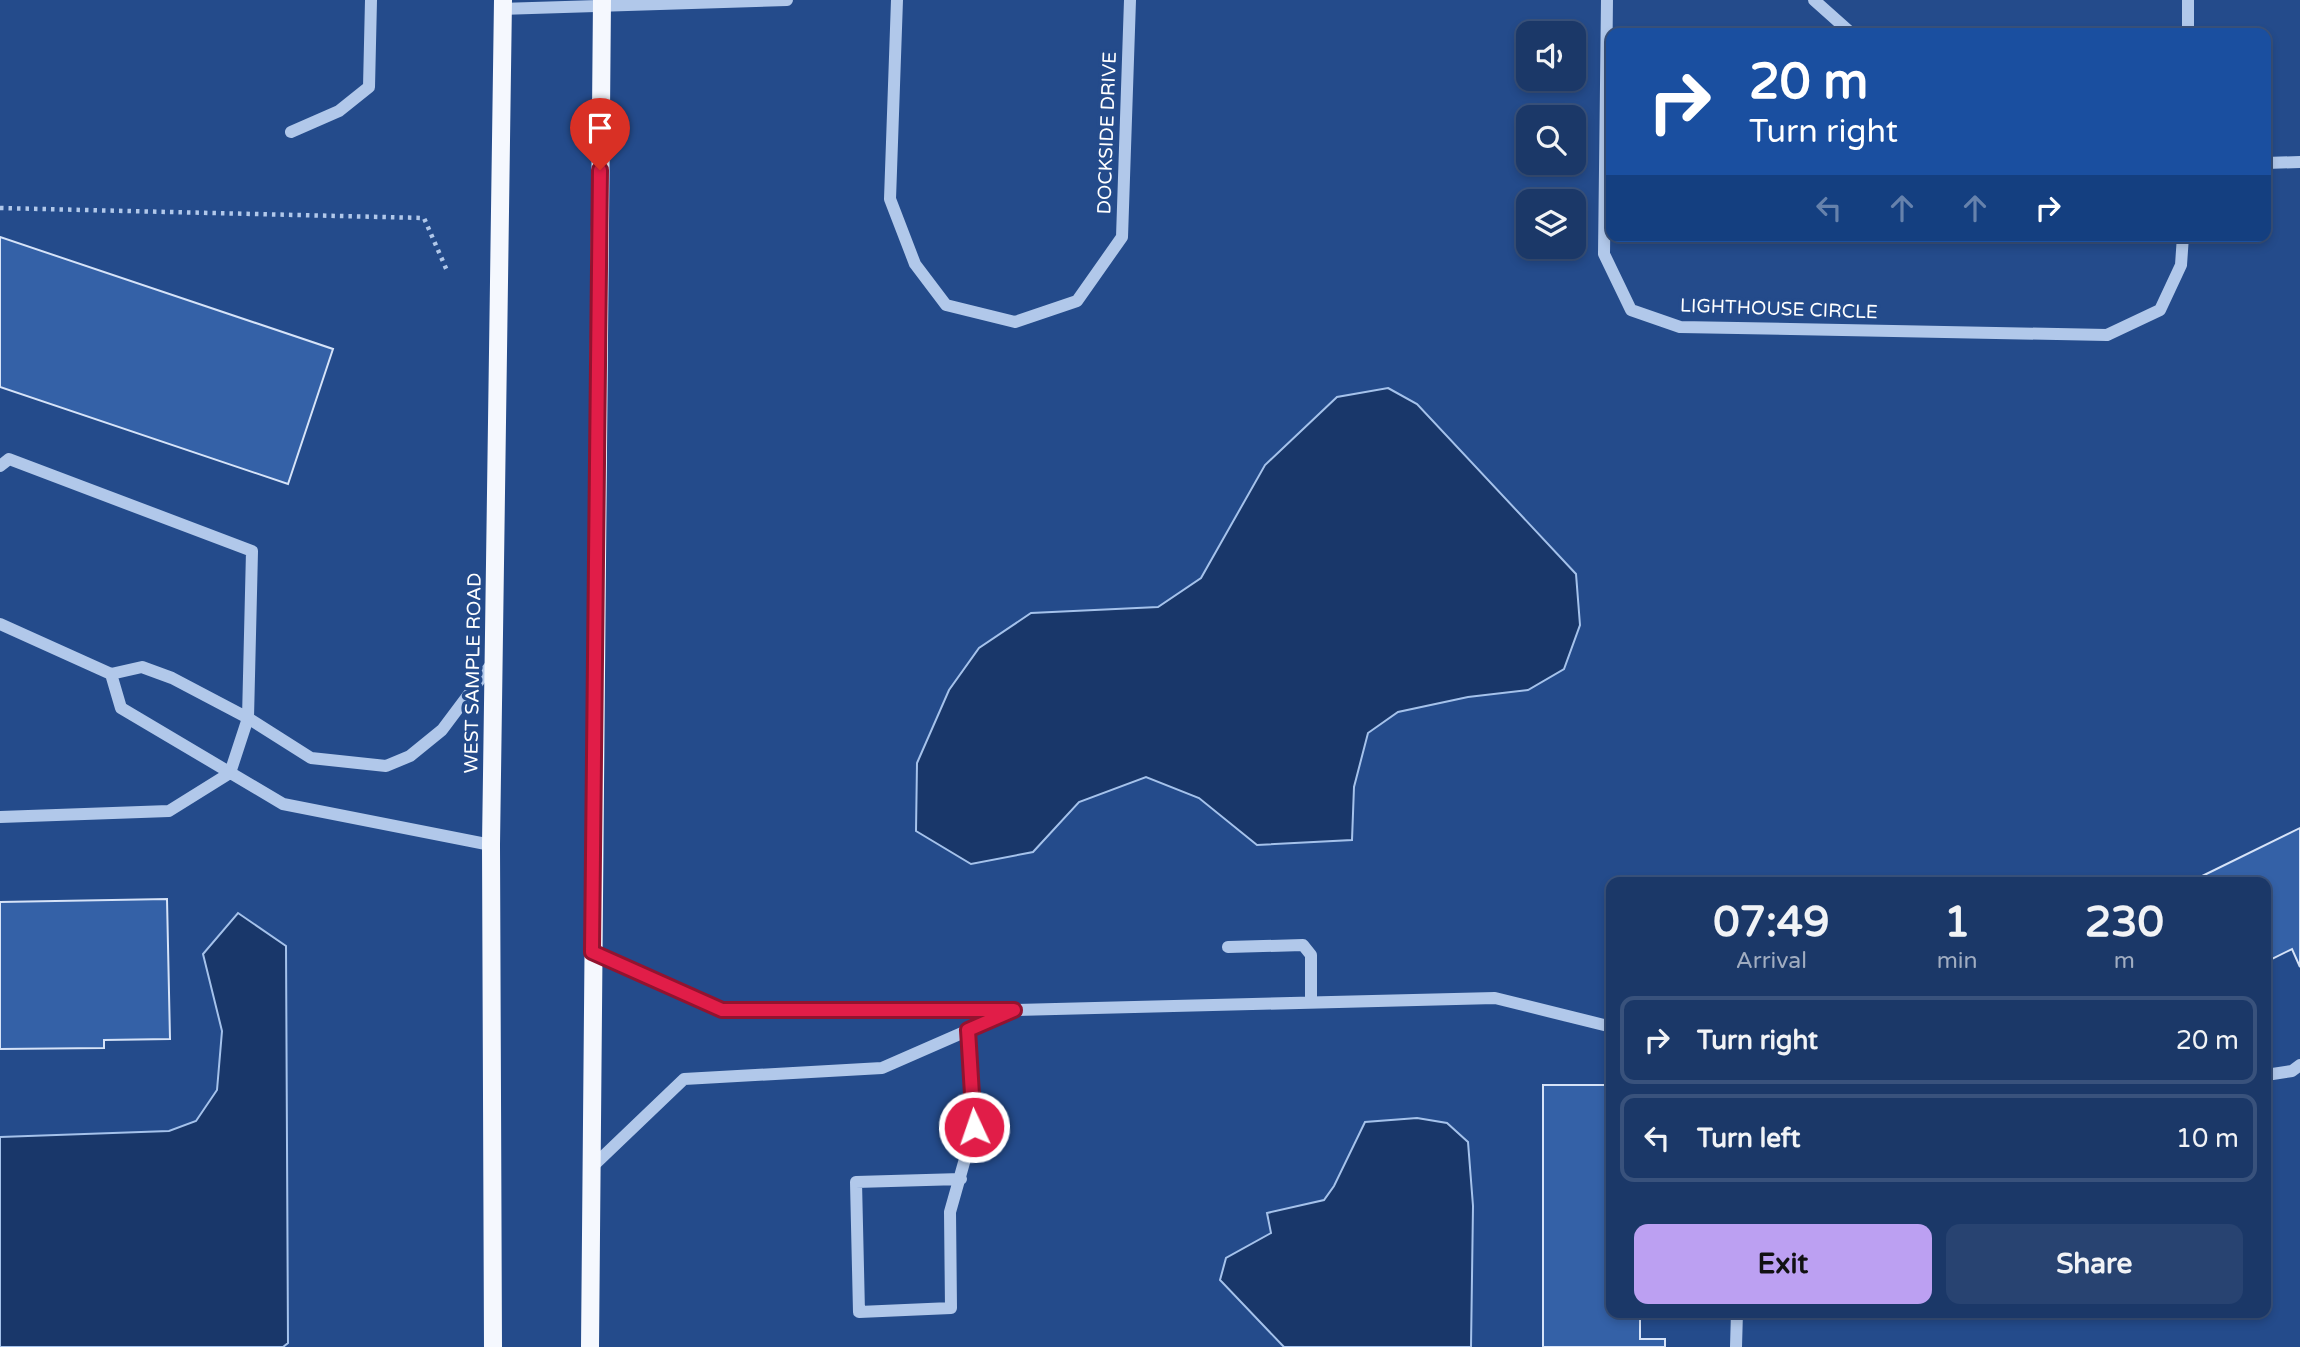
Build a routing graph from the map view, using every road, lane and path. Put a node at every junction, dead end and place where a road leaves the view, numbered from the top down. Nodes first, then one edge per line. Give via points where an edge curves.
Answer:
1 (371, 0) edge
2 (787, 0) edge
3 (897, 0) edge
4 (1130, 0) edge
5 (1607, 0) edge
6 (1814, 0) edge
7 (2188, 0) edge
8 (602, 2) edge
9 (503, 4) edge
10 (1607, 28) edge
11 (1845, 28) edge
12 (2188, 28) edge
13 (1606, 85) edge
14 (291, 132) dead end
15 (2300, 162) edge
16 (2271, 163) edge
17 (0, 208) edge
18 (2183, 242) edge
19 (448, 273) dead end
20 (0, 466) edge
21 (0, 624) edge
22 (493, 662) junction
23 (111, 674) junction
24 (248, 718) junction
25 (230, 773) junction
26 (0, 817) edge
27 (491, 845) junction
28 (1228, 947) dead end
29 (592, 952) junction
30 (1311, 1002) junction
31 (1014, 1010) junction
32 (1606, 1026) edge
33 (968, 1030) junction
34 (2300, 1065) edge
35 (2271, 1074) edge
36 (592, 1167) junction
37 (961, 1179) junction
38 (1737, 1318) edge
39 (493, 1347) edge
40 (590, 1347) edge
41 (1736, 1347) edge

1 - 14 street via 369,87 339,111
2 - 8 street
3 - 4 street, DOCKSIDE DRIVE via 890,199 915,264 946,305 1015,322 1077,301 1122,237
5 - 10 street, LIGHTHOUSE CIRCLE
6 - 11 street
7 - 12 street
8 - 9 street
8 - 29 main road
9 - 22 main road, WEST SAMPLE ROAD
13 - 18 street, LIGHTHOUSE CIRCLE via 1604,254 1630,310 1680,327 2107,335 2160,310 2181,265
15 - 16 street
17 - 19 path via 424,219
20 - 24 street via 9,459 251,551
21 - 23 street
22 - 24 street via 442,730 410,756 386,766 311,758
22 - 27 main road, WEST SAMPLE ROAD
23 - 24 street via 142,667
23 - 25 street via 121,708
24 - 25 street
25 - 26 street via 169,811
25 - 27 street via 283,804
27 - 39 main road, WEST SAMPLE ROAD
28 - 30 street via 1303,946 1311,955
29 - 31 street via 722,1010
29 - 36 main road
30 - 31 street
30 - 32 street via 1495,998
31 - 33 street
33 - 36 street via 882,1068 684,1079
33 - 37 street via 974,1127
34 - 35 street
36 - 40 main road
37 - 37 street via 950,1212 951,1308 859,1312 856,1182
38 - 41 street

